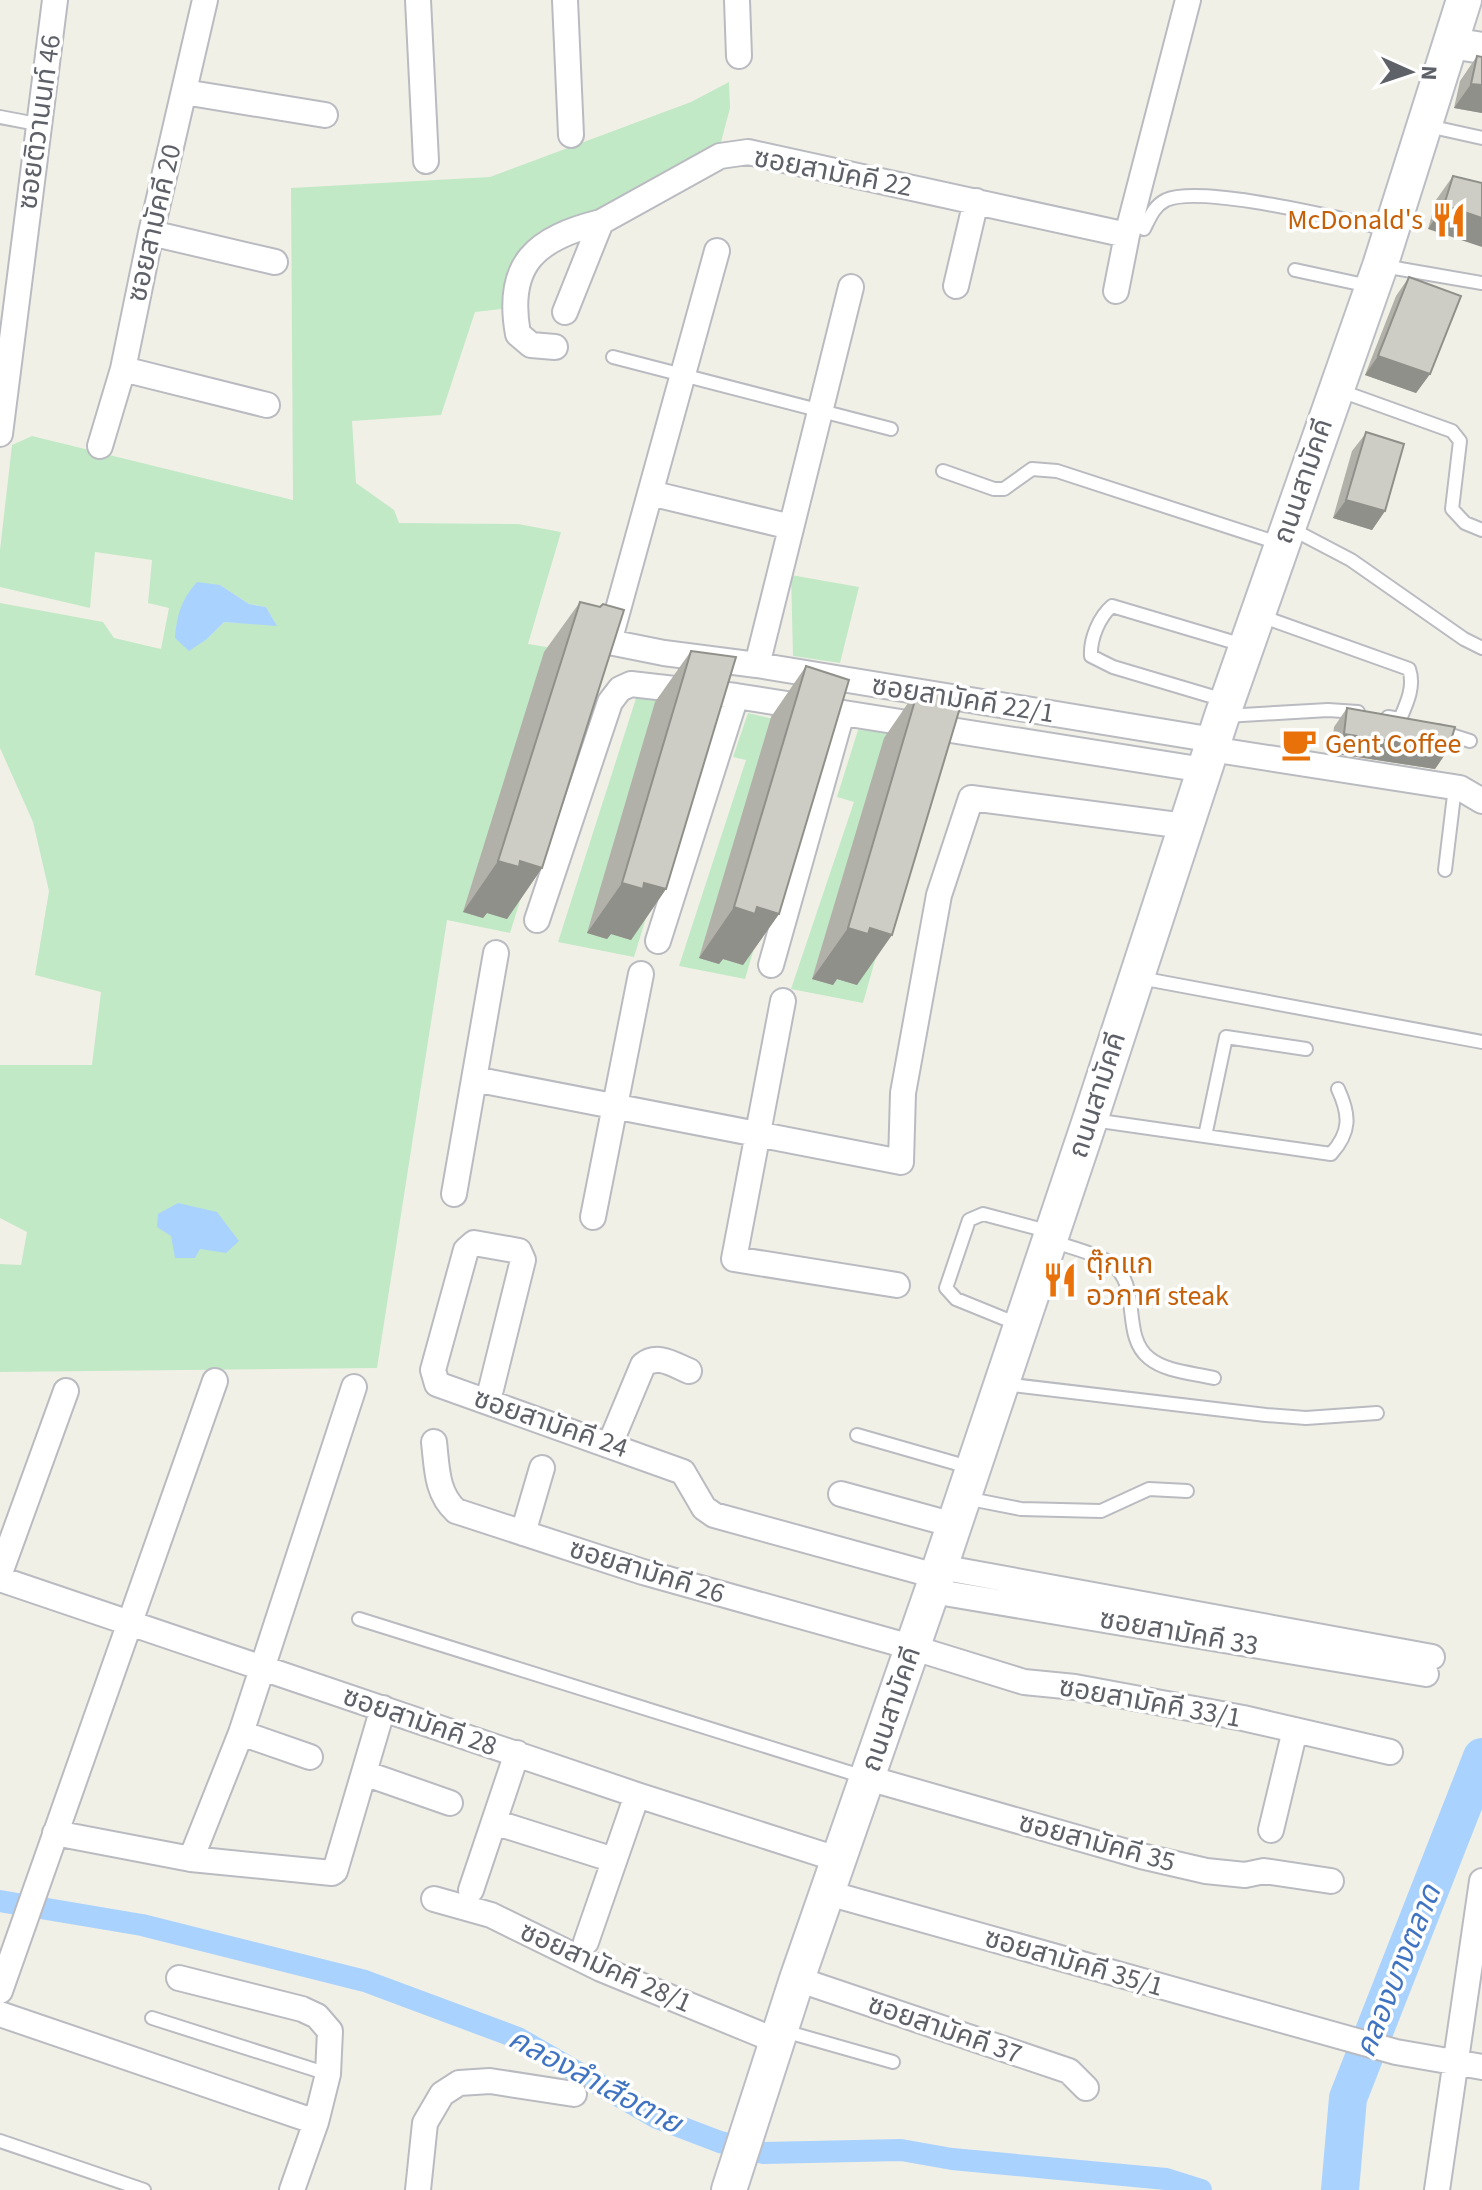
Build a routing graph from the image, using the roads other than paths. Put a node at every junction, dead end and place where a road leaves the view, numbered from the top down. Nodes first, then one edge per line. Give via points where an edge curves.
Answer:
1 (55, 0) edge
2 (205, 0) edge
3 (418, 0) edge
4 (565, 0) edge
5 (737, 0) edge
6 (1188, 0) edge
7 (1464, 0) edge
8 (1466, 46) edge
9 (739, 56) dead end
10 (184, 92) junction
11 (325, 115) dead end
12 (0, 117) edge
13 (37, 124) junction
14 (1424, 125) junction
15 (571, 135) dead end
16 (1482, 138) edge
17 (426, 161) dead end
18 (976, 201) junction
19 (601, 222) junction
20 (1392, 230) junction
21 (1136, 232) junction
22 (151, 233) junction
23 (717, 251) dead end
24 (275, 262) dead end
25 (1295, 270) dead end
26 (1376, 276) junction
27 (1482, 283) edge
28 (956, 286) dead end
29 (851, 287) dead end
30 (1116, 291) dead end
31 (565, 312) dead end
32 (555, 347) dead end
33 (613, 357) dead end
34 (123, 369) junction
35 (683, 377) junction
36 (4, 378) edge
37 (1335, 389) junction
38 (267, 405) dead end
39 (819, 413) junction
40 (891, 429) dead end
41 (0, 434) edge
42 (100, 446) dead end
43 (943, 471) dead end
44 (650, 493) junction
45 (791, 527) junction
46 (1482, 530) edge
47 (1284, 536) junction
48 (1252, 630) junction
49 (1482, 648) edge
50 (757, 665) junction
51 (736, 696) junction
52 (842, 713) junction
53 (1400, 719) junction
54 (1414, 723) edge
55 (1428, 728) edge
56 (1216, 735) junction
57 (1470, 741) dead end
58 (1455, 787) junction
59 (1482, 801) edge
60 (1185, 826) junction
61 (1445, 870) dead end
62 (537, 920) dead end
63 (658, 941) dead end
64 (496, 953) dead end
65 (771, 965) dead end
66 (641, 974) dead end
67 (1137, 977) junction
68 (783, 1001) dead end
69 (1482, 1042) edge
70 (1306, 1049) dead end
71 (474, 1079) junction
72 (1338, 1089) dead end
73 (614, 1106) junction
74 (1090, 1120) junction
75 (758, 1134) junction
76 (1205, 1136) junction
77 (454, 1194) dead end
78 (593, 1217) dead end
79 (1050, 1236) junction
80 (897, 1285) dead end
81 (1020, 1326) junction
82 (689, 1371) dead end
83 (1214, 1378) dead end
84 (215, 1381) dead end
85 (1001, 1384) junction
86 (354, 1387) dead end
87 (66, 1391) dead end
88 (488, 1401) junction
89 (1377, 1413) dead end
90 (857, 1435) dead end
91 (434, 1442) dead end
92 (610, 1444) junction
93 (542, 1468) dead end
94 (1187, 1491) dead end
95 (841, 1494) dead end
96 (963, 1497) junction
97 (523, 1533) junction
98 (0, 1576) edge
99 (936, 1578) junction
100 (359, 1619) dead end
101 (130, 1623) junction
102 (911, 1647) junction
103 (1429, 1665) dead end
104 (263, 1668) junction
105 (383, 1708) junction
106 (1295, 1730) junction
107 (241, 1733) junction
108 (1390, 1752) dead end
109 (517, 1753) junction
110 (310, 1757) dead end
111 (364, 1773) junction
112 (868, 1778) junction
113 (637, 1795) junction
114 (450, 1803) dead end
115 (494, 1822) junction
116 (1271, 1830) dead end
117 (55, 1833) junction
118 (191, 1859) junction
119 (614, 1860) junction
120 (840, 1860) junction
121 (1331, 1881) dead end
122 (1482, 1881) edge
123 (471, 1890) dead end
124 (828, 1893) junction
125 (434, 1899) dead end
126 (586, 1942) dead end
127 (179, 1978) dead end
128 (797, 1979) junction
129 (0, 1991) edge
130 (0, 2014) edge
131 (152, 2018) dead end
132 (779, 2035) junction
133 (893, 2062) dead end
134 (1455, 2062) junction
135 (1482, 2067) edge
136 (328, 2074) junction
137 (1086, 2088) dead end
138 (574, 2094) dead end
139 (316, 2122) junction
140 (0, 2141) edge
141 (144, 2190) edge
142 (292, 2190) edge
143 (418, 2190) edge
144 (729, 2190) edge
145 (1437, 2190) edge

1 - 13 street, ซอยติวานนท์ 46
2 - 10 street, ซอยสามัคคี 20
3 - 17 street
4 - 15 street
5 - 9 street
6 - 21 street
7 - 8 main road, ถนนสามัคคี
8 - 14 main road, ถนนสามัคคี
10 - 11 street
10 - 22 street, ซอยสามัคคี 20
12 - 13 lane
13 - 36 street, ซอยติวานนท์ 46
14 - 16 lane
14 - 20 main road, ถนนสามัคคี
18 - 19 street, ซอยสามัคคี 22 via 748,152 720,156
18 - 21 street, ซอยสามัคคี 22
18 - 28 street
19 - 31 street
19 - 32 street, ซอยสามัคคี 22 via 550,239 522,269 514,299 518,334 531,345
20 - 21 lane via 1249,202 1187,196 1156,206
20 - 26 main road, ถนนสามัคคี
21 - 30 street
22 - 24 street
22 - 34 street, ซอยสามัคคี 20
23 - 35 street
25 - 26 lane
26 - 27 lane
26 - 37 main road, ถนนสามัคคี
29 - 39 street
33 - 35 lane
34 - 38 street
34 - 42 street, ซอยสามัคคี 20
35 - 39 lane
35 - 44 street
36 - 41 street, ซอยติวานนท์ 46
37 - 46 lane via 1452,431 1460,441 1452,509 1465,523
37 - 47 main road, ถนนสามัคคี
39 - 40 lane
39 - 45 street
43 - 47 lane via 1004,489 1032,469 1057,471
44 - 45 street
44 - 50 street, ซอยสามัคคี 22/1 via 609,642
45 - 50 street
47 - 48 main road, ถนนสามัคคี
47 - 49 lane via 1351,560
48 - 53 lane via 1409,669 1410,697
48 - 56 main road, ถนนสามัคคี
48 - 56 lane via 1112,606 1102,613 1091,656
50 - 56 street, ซอยสามัคคี 22/1
51 - 52 street
51 - 62 street via 631,684 620,689 610,702
51 - 63 street
52 - 56 street
52 - 65 street
53 - 54 lane
53 - 56 lane via 1328,710
55 - 57 lane
56 - 58 street
56 - 60 main road, ถนนสามัคคี
58 - 59 street
58 - 61 lane
60 - 67 main road, ถนนสามัคคี
60 - 75 street via 971,798 939,895 903,1093 901,1162
64 - 71 street
66 - 73 street
67 - 69 lane
67 - 74 main road, ถนนสามัคคี
68 - 75 street
70 - 76 lane via 1226,1037
71 - 73 street
71 - 77 street
72 - 76 lane via 1348,1110 1345,1132 1331,1154
73 - 75 street
73 - 78 street
74 - 76 lane
74 - 79 main road, ถนนสามัคคี
75 - 80 street via 734,1259
79 - 81 main road, ถนนสามัคคี
79 - 81 lane via 983,1214 969,1220 946,1288 956,1299
79 - 83 lane via 1111,1263 1124,1278 1135,1338 1147,1357
81 - 85 main road, ถนนสามัคคี
82 - 92 street via 658,1359 643,1365
84 - 101 street
85 - 89 lane via 1266,1415
85 - 96 main road, ถนนสามัคคี
86 - 104 street
87 - 98 street
88 - 88 street, ซอยสามัคคี 24 via 437,1384 433,1370 466,1250 474,1243 519,1251 523,1260
88 - 92 street, ซอยสามัคคี 24
90 - 96 lane
91 - 97 street, ซอยสามัคคี 26 via 438,1480 449,1505
92 - 99 street, ซอยสามัคคี 24 via 683,1472 704,1508 714,1515
93 - 97 street
94 - 96 lane via 1149,1489 1101,1511 1021,1509
95 - 96 street
96 - 99 main road, ถนนสามัคคี
97 - 102 street, ซอยสามัคคี 26
98 - 101 street, ซอยสามัคคี 28
99 - 102 main road, ถนนสามัคคี
99 - 103 street, ซอยสามัคคี 24
100 - 112 lane
101 - 104 street, ซอยสามัคคี 28
101 - 117 street
102 - 106 street, ซอยสามัคคี 33/1 via 1024,1682
102 - 112 main road, ถนนสามัคคี
104 - 105 street, ซอยสามัคคี 28
104 - 107 street
105 - 109 street, ซอยสามัคคี 28
105 - 111 street
106 - 108 street, ซอยสามัคคี 33/1
106 - 116 street
107 - 110 street
107 - 118 street
109 - 113 street, ซอยสามัคคี 28
109 - 115 street
111 - 114 street
111 - 118 street via 332,1873
112 - 120 main road, ถนนสามัคคี
112 - 121 street, ซอยสามัคคี 35 via 1206,1871 1264,1871
113 - 119 street
113 - 120 street, ซอยสามัคคี 28
115 - 119 street
115 - 123 street
117 - 118 street
117 - 129 street
119 - 126 street
120 - 124 main road, ถนนสามัคคี
122 - 134 street
124 - 128 main road, ถนนสามัคคี
124 - 134 street, ซอยสามัคคี 35/1 via 1396,2052
125 - 132 street, ซอยสามัคคี 28/1 via 491,1915 601,1969
127 - 136 street via 317,2016 330,2031
128 - 132 main road, ถนนสามัคคี
128 - 137 street, ซอยสามัคคี 37 via 1069,2071
130 - 139 street
131 - 136 lane
132 - 133 lane
132 - 144 main road, ถนนสามัคคี
134 - 135 street, ซอยสามัคคี 35/1
134 - 145 street
136 - 139 street
138 - 143 street via 490,2081 459,2083 442,2094 425,2123
139 - 142 street
140 - 141 lane

